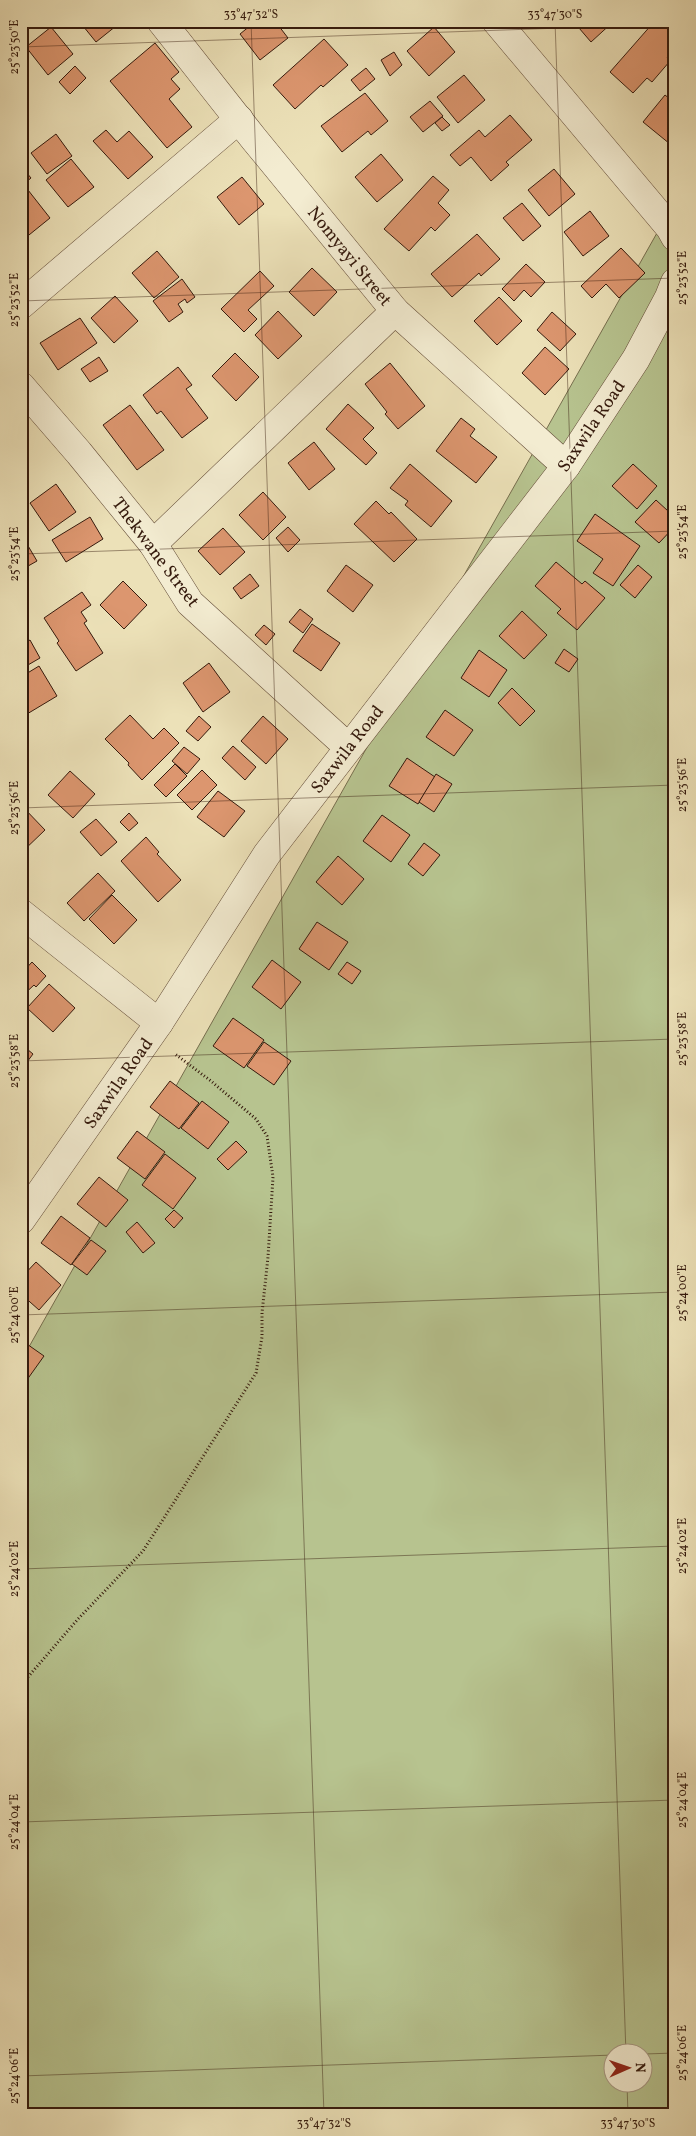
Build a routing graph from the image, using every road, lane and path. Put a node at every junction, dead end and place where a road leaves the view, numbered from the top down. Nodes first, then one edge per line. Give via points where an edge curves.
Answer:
1 (161, 21) edge
2 (496, 21) edge
3 (240, 119) junction
4 (675, 237) edge
5 (675, 282) edge
6 (21, 305) edge
7 (395, 310) junction
8 (21, 386) edge
9 (566, 466) junction
10 (153, 544) junction
11 (348, 747) junction
12 (21, 914) edge
13 (155, 1029) junction
14 (21, 1220) edge
15 (21, 1685) edge

1 - 3 street, Nomyayi Street
2 - 4 street
3 - 6 street
3 - 7 street, Nomyayi Street
5 - 9 street, Saxwila Road via 636,359
7 - 9 street, Nomyayi Street
7 - 10 street
8 - 10 street, Thekwane Street
9 - 11 street, Saxwila Road
10 - 11 street, Thekwane Street via 190,602
11 - 13 street, Saxwila Road via 267,854
12 - 13 street
13 - 14 street, Saxwila Road
13 - 15 path via 256,1119 267,1136 273,1177 262,1337 256,1373 144,1550

